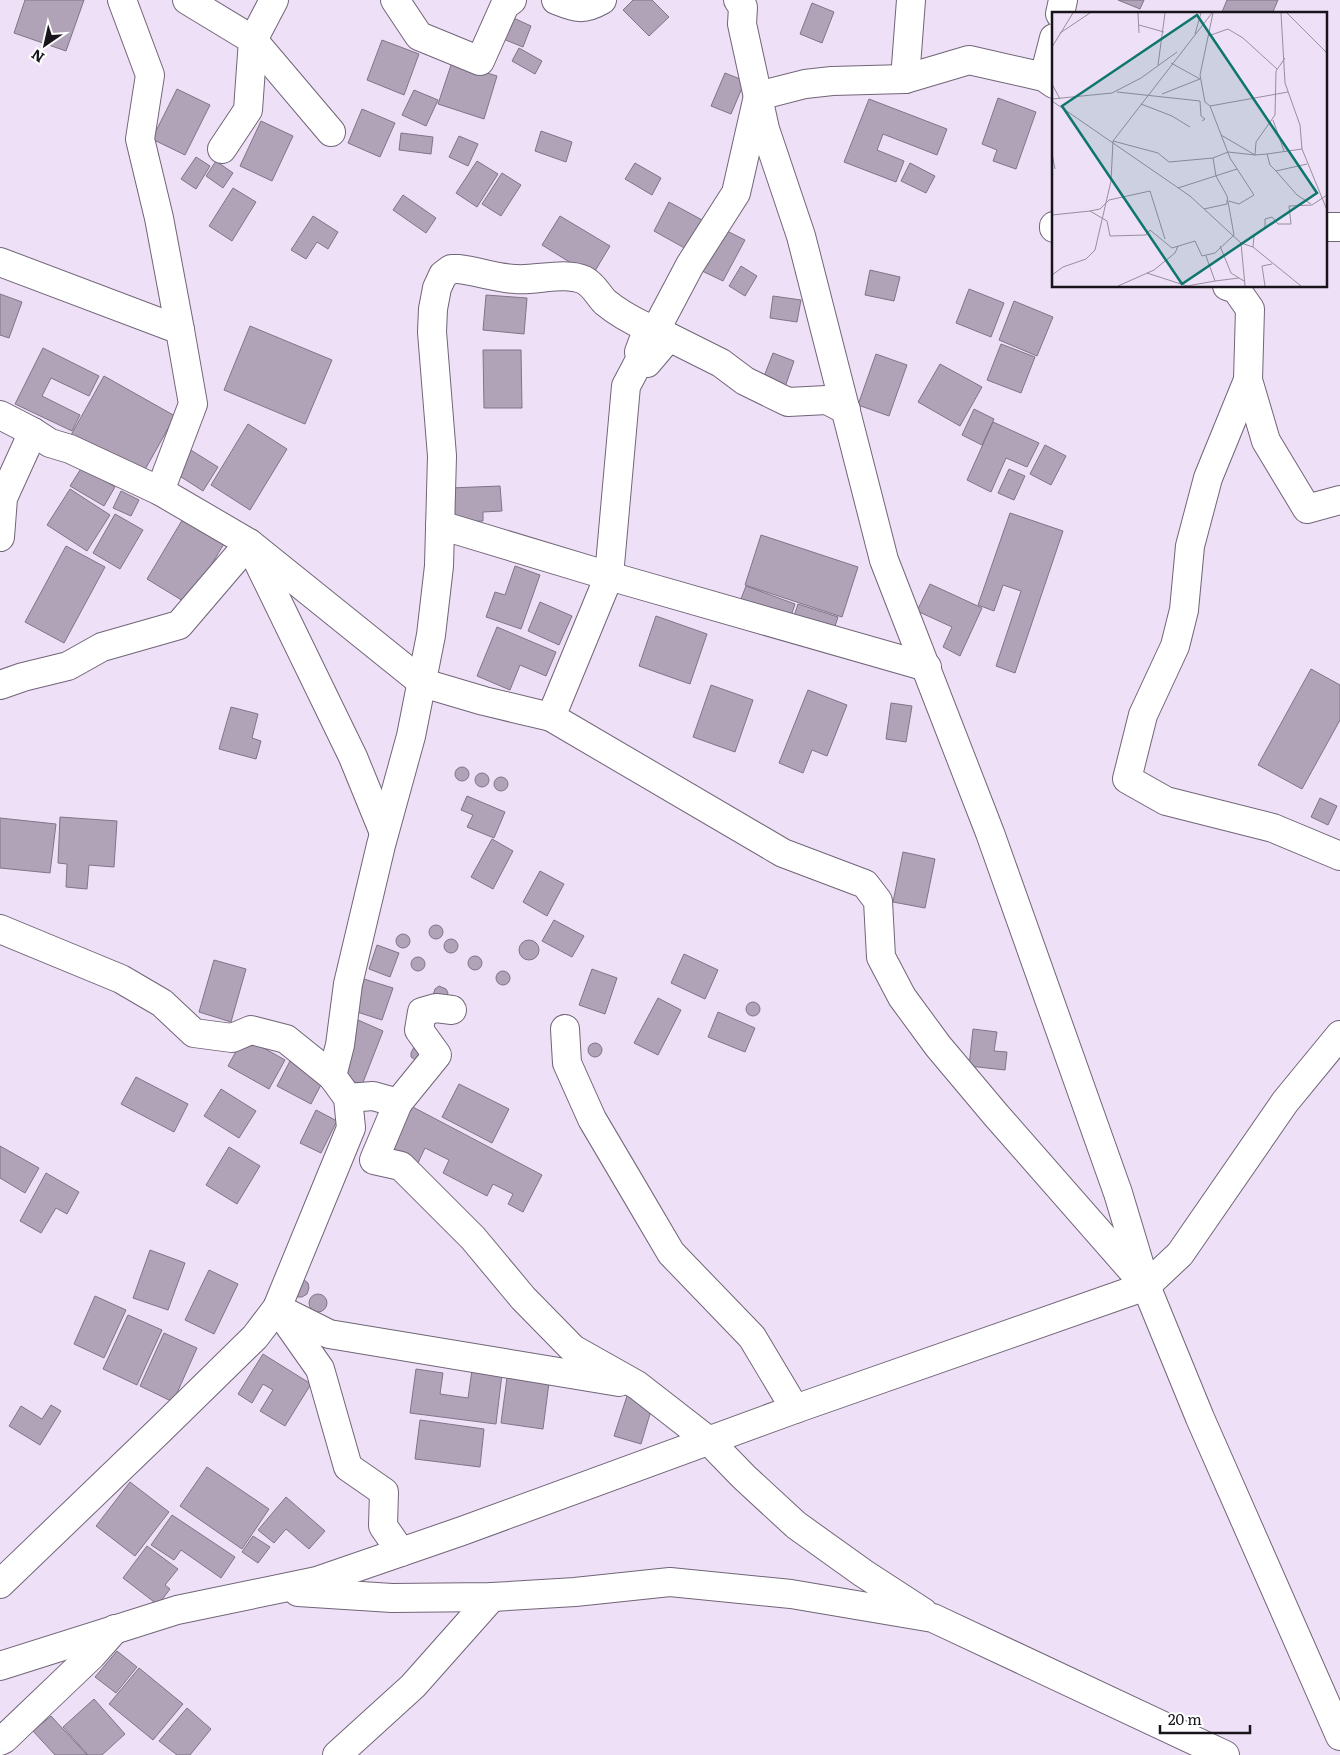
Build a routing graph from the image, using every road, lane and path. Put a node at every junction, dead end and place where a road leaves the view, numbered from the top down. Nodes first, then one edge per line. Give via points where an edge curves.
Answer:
1 (122, 0) edge
2 (187, 0) edge
3 (274, 0) edge
4 (396, 0) edge
5 (512, 0) edge
6 (556, 0) edge
7 (602, 0) edge
8 (911, 0) edge
9 (744, 2) edge
10 (253, 40) junction
11 (1052, 55) edge
12 (905, 79) junction
13 (1049, 80) edge
14 (758, 96) junction
15 (331, 132) dead end
16 (222, 149) dead end
17 (0, 262) edge
18 (1233, 288) edge
19 (180, 330) junction
20 (1248, 380) junction
21 (626, 386) junction
22 (846, 410) junction
23 (0, 414) edge
24 (33, 432) junction
25 (160, 491) junction
26 (1340, 500) edge
27 (440, 525) junction
28 (0, 537) edge
29 (249, 543) junction
30 (609, 576) junction
31 (927, 667) junction
32 (423, 683) junction
33 (0, 685) edge
34 (551, 717) junction
35 (384, 833) junction
36 (1340, 856) edge
37 (0, 928) edge
38 (452, 1010) dead end
39 (565, 1029) dead end
40 (1340, 1035) edge
41 (332, 1076) junction
42 (348, 1098) junction
43 (398, 1104) junction
44 (1146, 1286) junction
45 (278, 1308) junction
46 (637, 1385) junction
47 (795, 1409) junction
48 (709, 1440) junction
49 (401, 1552) junction
50 (12, 1560) edge
51 (0, 1584) edge
52 (272, 1590) junction
53 (492, 1597) junction
54 (933, 1618) junction
55 (115, 1630) junction
56 (0, 1666) edge
57 (1340, 1736) edge
58 (0, 1741) edge
59 (337, 1755) edge
60 (1225, 1755) edge

1 - 19 street via 150,75 140,139
2 - 10 street
3 - 10 street
4 - 5 street via 419,36 480,61 505,5
6 - 7 street via 575,8
8 - 12 street
9 - 14 street via 742,24
10 - 15 street
10 - 16 street via 248,110
11 - 13 street
12 - 13 street via 968,60
12 - 14 street via 805,84
14 - 21 street via 736,193 690,264
14 - 22 street via 765,129 801,236
17 - 19 street
18 - 20 street via 1250,309
19 - 25 street via 193,404
20 - 26 street via 1266,441 1307,510
20 - 36 street via 1208,478 1190,546 1184,610 1175,646 1143,716 1127,779 1166,801 1273,828
21 - 22 street via 669,337 788,402 827,400
21 - 27 street via 648,328 605,302 592,285 570,276 518,280 458,268 447,271 437,288 432,332 442,456
21 - 30 street
22 - 31 street via 884,560
23 - 24 street
24 - 25 street via 50,443
24 - 28 street via 3,498
25 - 29 street
27 - 30 street
27 - 32 street via 431,635
29 - 32 street
29 - 33 street via 179,625 102,647 68,666
29 - 35 street via 353,758
30 - 31 street
30 - 34 street
31 - 44 street via 1115,1184
32 - 34 street
32 - 35 street
34 - 44 street via 783,853 864,884 878,902 882,957 902,997 996,1115
35 - 41 street via 348,984 340,1045
37 - 41 street via 121,979 162,1004 194,1033 232,1038 251,1030 286,1039
38 - 43 street via 436,1008 422,1012 418,1030 437,1054
39 - 47 street via 567,1063 592,1119 631,1186 672,1253 752,1337
40 - 44 street via 1285,1102 1180,1254
41 - 42 street
42 - 43 street via 373,1096
42 - 45 street via 351,1128
43 - 46 street via 374,1160 401,1166 472,1238 572,1350
44 - 47 street
44 - 57 street via 1200,1418
45 - 46 street via 329,1334
45 - 49 street via 320,1369 348,1467 384,1492 383,1526
45 - 50 street via 241,1350
46 - 48 street
47 - 48 street
48 - 49 street
48 - 54 street via 796,1525
49 - 52 street via 317,1581
50 - 51 street
52 - 53 street via 392,1598
52 - 55 street via 177,1610
53 - 54 street via 670,1582 791,1594
53 - 59 street via 413,1686
54 - 60 street
55 - 56 street
55 - 58 street

